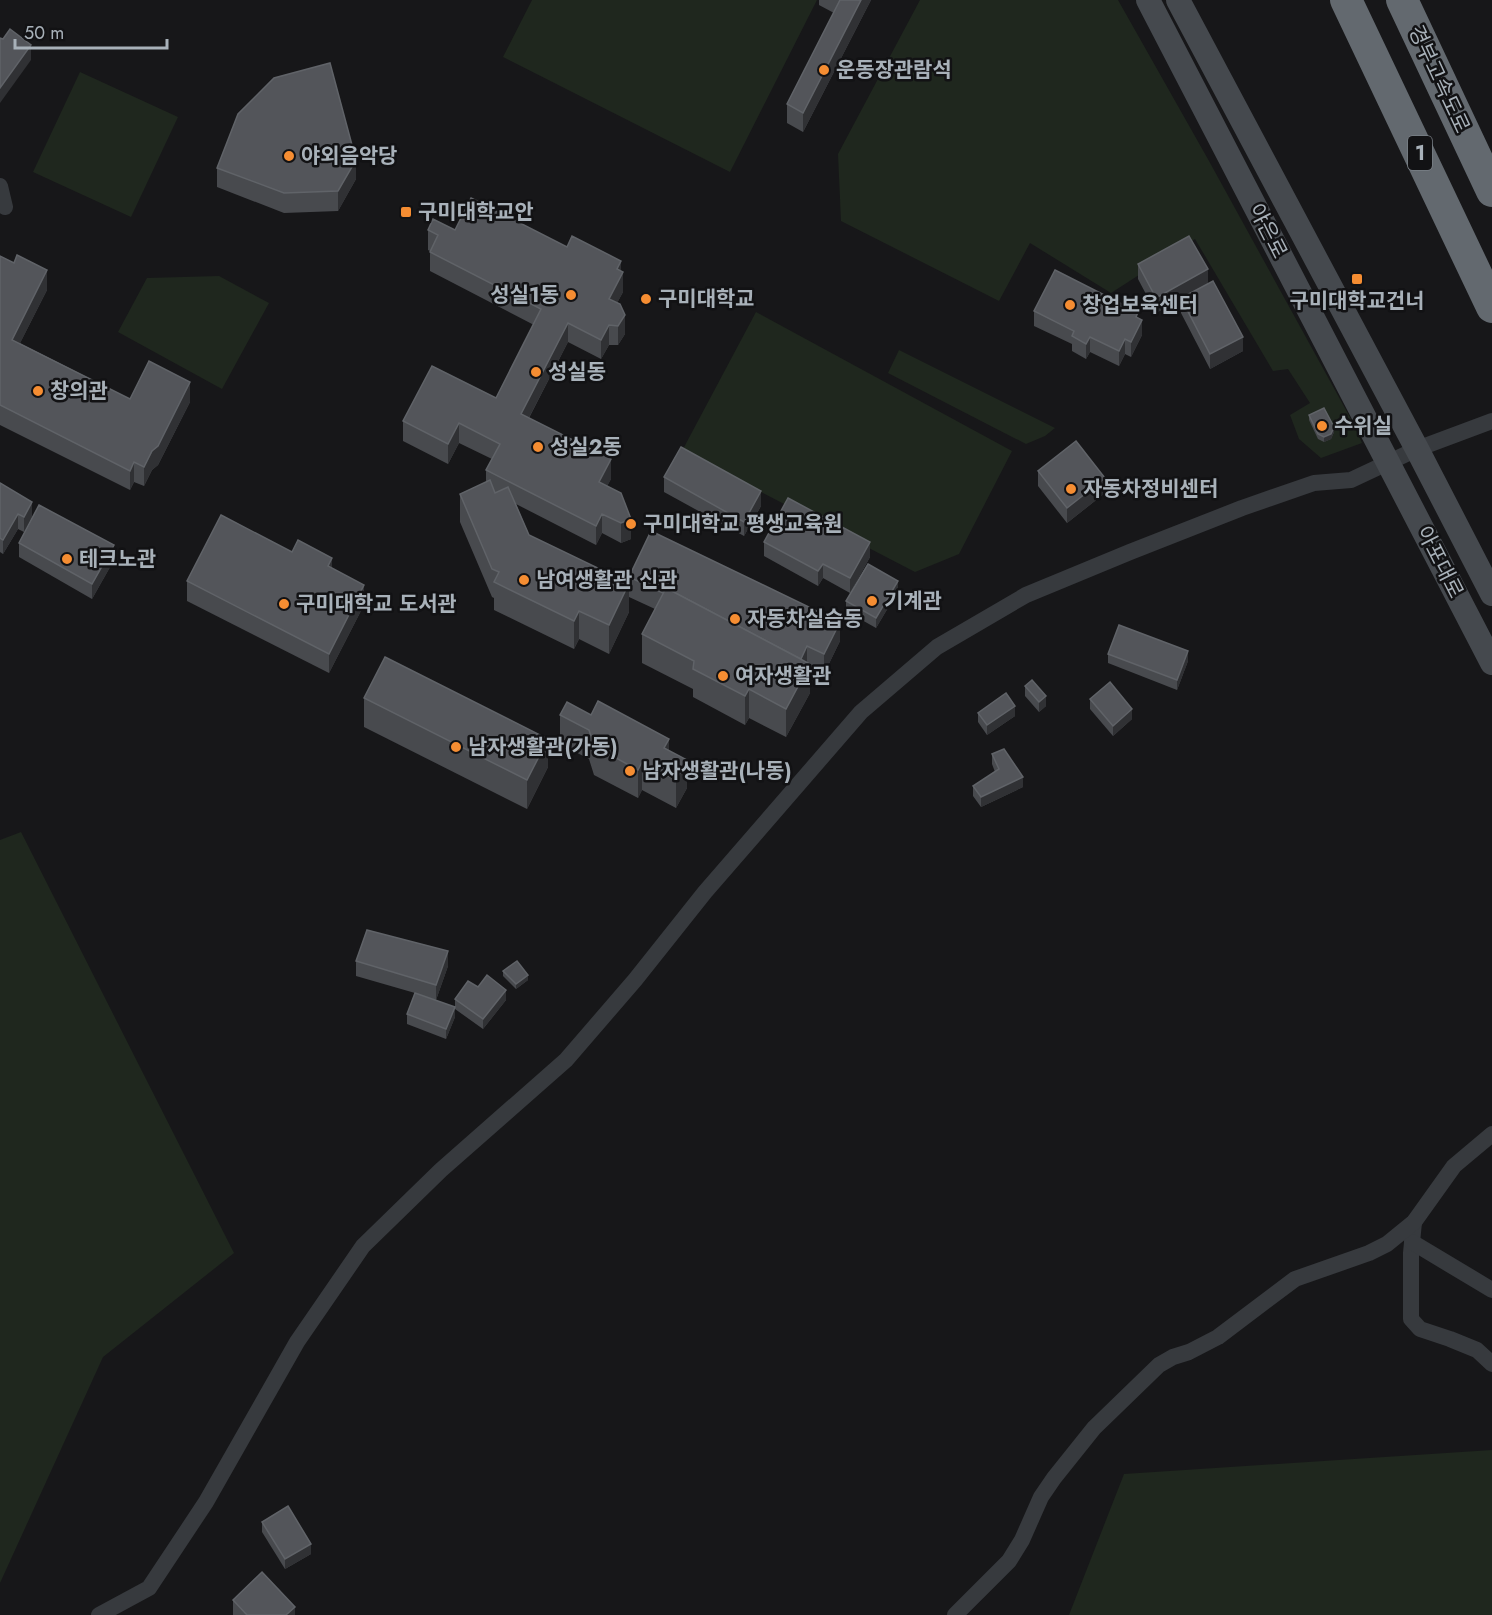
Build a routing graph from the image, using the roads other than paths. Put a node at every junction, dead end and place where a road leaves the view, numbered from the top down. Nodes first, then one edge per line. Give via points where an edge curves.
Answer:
1 (1148, 0) edge
2 (1178, 0) edge
3 (1346, 0) edge
4 (1402, 0) edge
5 (0, 186) edge
6 (1492, 191) edge
7 (6, 207) dead end
8 (1492, 307) edge
9 (1492, 421) edge
10 (1417, 448) junction
11 (1388, 462) junction
12 (1492, 594) edge
13 (1492, 663) edge
14 (1492, 1134) edge
15 (1414, 1222) junction
16 (1412, 1242) junction
17 (1492, 1290) edge
18 (1492, 1364) edge
19 (99, 1615) edge
20 (955, 1615) edge

1 - 11 main road, 야은로
2 - 10 main road, 야은로
3 - 8 highway, 1
4 - 6 highway, 경부고속도로 / 1
5 - 7 street
9 - 10 street
10 - 11 street
10 - 12 main road, 아포대로
11 - 13 main road, 아포대로
11 - 19 street via 1351,480 1314,483 1242,508 1026,596 937,647 861,712 566,1060 441,1170 363,1246 297,1342 206,1502 149,1588
14 - 15 street via 1454,1166
15 - 16 street
15 - 20 street via 1387,1244 1295,1279 1218,1337 1160,1365 1094,1428 1041,1497 1009,1561
16 - 17 street
16 - 18 street via 1411,1319 1420,1329 1477,1350

